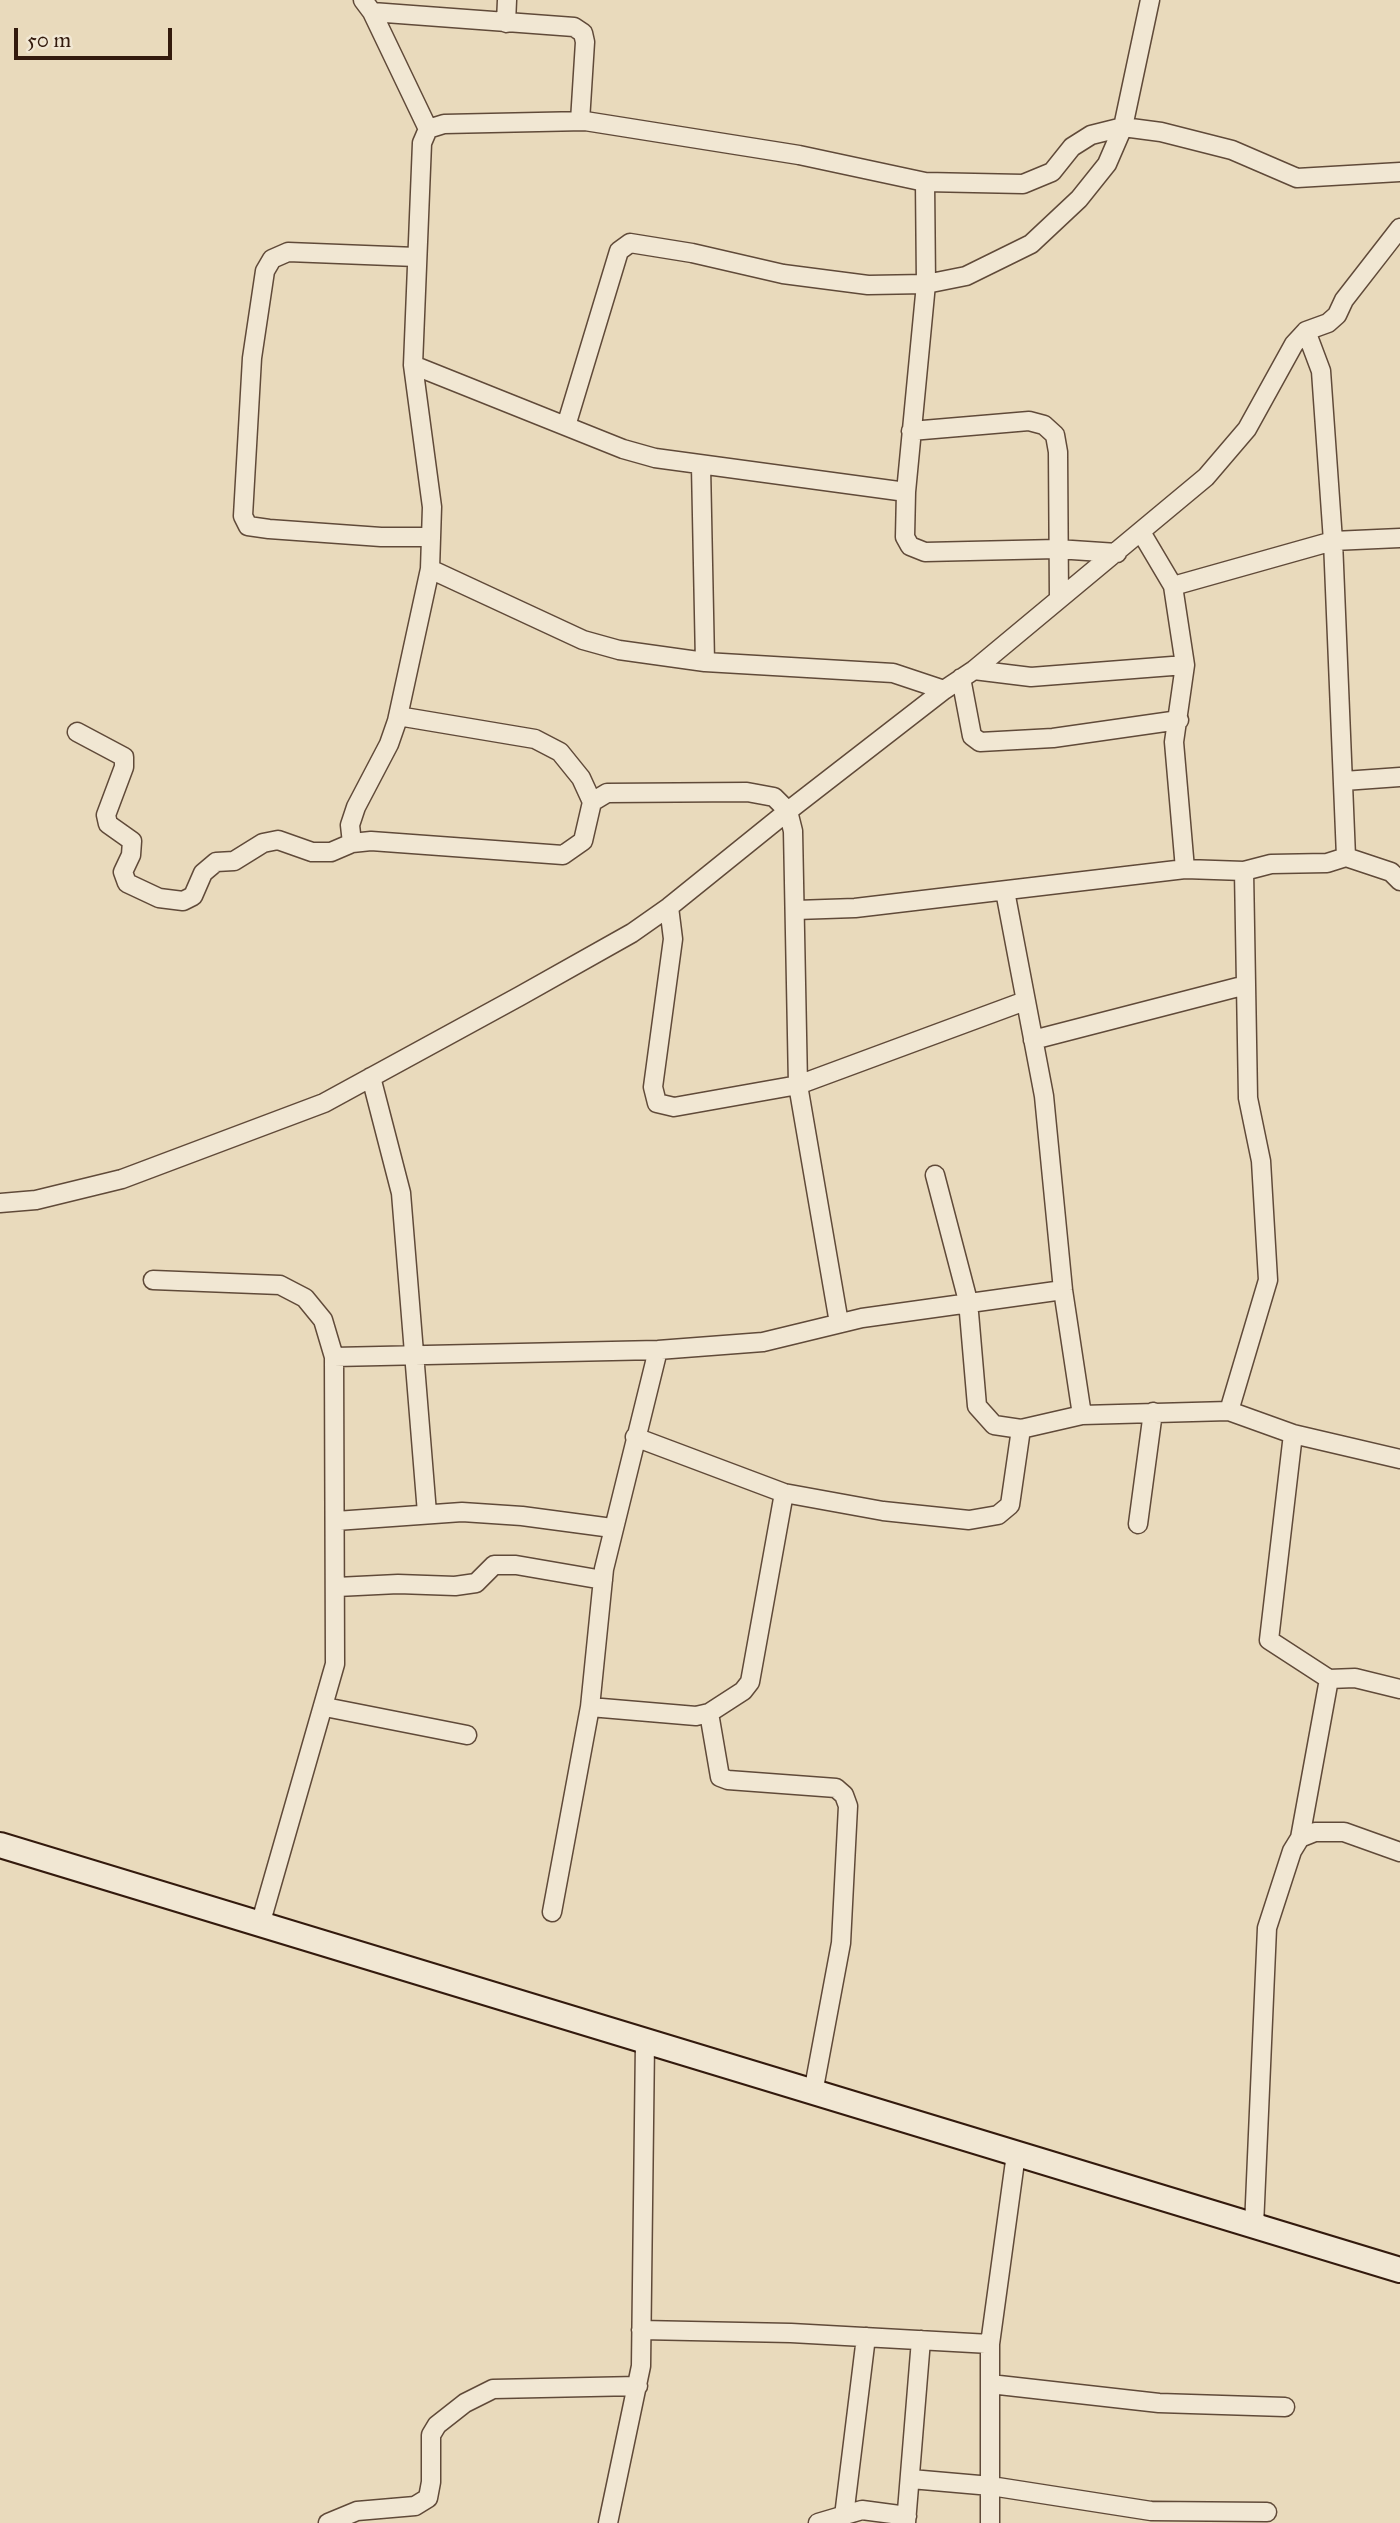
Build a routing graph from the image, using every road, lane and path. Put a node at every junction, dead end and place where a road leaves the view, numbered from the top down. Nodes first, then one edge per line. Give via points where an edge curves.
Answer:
1 (507, 0) edge
2 (1150, 0) edge
3 (368, 6) edge
4 (419, 8) edge
5 (506, 23) junction
6 (580, 121) junction
7 (1123, 127) junction
8 (428, 129) junction
9 (1400, 172) edge
10 (925, 181) junction
11 (1400, 228) edge
12 (416, 257) junction
13 (926, 284) junction
14 (1306, 331) junction
15 (413, 365) junction
16 (566, 426) junction
17 (911, 431) junction
18 (701, 466) junction
19 (906, 492) junction
20 (1141, 532) junction
21 (431, 537) junction
22 (1400, 538) edge
23 (1333, 541) junction
24 (1057, 550) junction
25 (1117, 553) junction
26 (430, 569) junction
27 (1173, 586) junction
28 (1059, 599) junction
29 (705, 662) junction
30 (1185, 665) junction
31 (968, 674) junction
32 (944, 690) junction
33 (398, 716) junction
34 (1179, 720) junction
35 (77, 732) dead end
36 (1400, 777) edge
37 (1344, 782) junction
38 (592, 802) junction
39 (788, 811) junction
40 (352, 843) junction
41 (1346, 857) junction
42 (1185, 869) junction
43 (1244, 871) junction
44 (1400, 881) edge
45 (1004, 891) junction
46 (668, 907) junction
47 (796, 910) junction
48 (1246, 985) junction
49 (1026, 1001) junction
50 (1033, 1040) junction
51 (371, 1077) junction
52 (798, 1085) junction
53 (935, 1175) dead end
54 (0, 1203) edge
55 (153, 1280) dead end
56 (1063, 1290) junction
57 (968, 1301) junction
58 (839, 1323) junction
59 (658, 1350) junction
60 (416, 1355) junction
61 (334, 1357) junction
62 (1229, 1411) junction
63 (1153, 1412) junction
64 (1082, 1415) junction
65 (1021, 1429) junction
66 (1293, 1434) junction
67 (635, 1437) junction
68 (1400, 1459) edge
69 (785, 1493) junction
70 (427, 1513) junction
71 (336, 1521) junction
72 (1138, 1524) dead end
73 (612, 1528) junction
74 (603, 1580) junction
75 (337, 1587) junction
76 (1329, 1679) junction
77 (1400, 1689) edge
78 (325, 1707) junction
79 (590, 1707) junction
80 (709, 1713) junction
81 (467, 1735) dead end
82 (1300, 1838) junction
83 (0, 1845) edge
84 (1400, 1852) edge
85 (552, 1912) dead end
86 (260, 1925) junction
87 (645, 2042) junction
88 (813, 2093) junction
89 (1016, 2154) junction
90 (1254, 2226) junction
91 (1400, 2270) edge
92 (641, 2330) junction
93 (866, 2337) junction
94 (921, 2340) junction
95 (990, 2344) junction
96 (990, 2384) junction
97 (638, 2386) junction
98 (1285, 2407) dead end
99 (911, 2479) junction
100 (991, 2486) junction
101 (1267, 2512) dead end
102 (844, 2516) junction
103 (907, 2519) edge
104 (328, 2523) edge
105 (608, 2523) edge
106 (818, 2523) edge
107 (990, 2523) edge

1 - 5 street
2 - 7 street
3 - 4 street
3 - 8 street
4 - 5 street
5 - 6 street via 574,26 583,33
6 - 8 street via 444,124
6 - 10 street via 799,155
7 - 9 street via 1232,150 1297,178
7 - 10 street via 1091,135 1072,147 1052,172 1033,182
7 - 13 street via 1107,164 1079,199 1031,244 966,276
8 - 12 street via 422,144
10 - 13 street
11 - 14 street via 1337,315
12 - 15 street
12 - 21 street via 288,252 272,259 265,271 252,358 243,516 248,526 270,529
13 - 16 street via 868,285 783,274 630,243 620,251
13 - 17 street
14 - 20 street via 1294,344 1247,429 1206,477
14 - 23 street via 1321,372
15 - 16 street
15 - 21 street via 432,507
16 - 18 street via 623,449
17 - 19 street
17 - 24 street via 1029,421 1044,425 1055,435 1058,452
18 - 19 street
18 - 29 street
19 - 24 street via 905,537 910,546 925,552
20 - 25 street
20 - 27 street
21 - 26 street
22 - 23 street
23 - 27 street
23 - 37 street
24 - 25 street
24 - 28 street
25 - 28 street
26 - 29 street via 583,640
26 - 33 street
27 - 30 street
28 - 31 street
29 - 32 street via 893,673
30 - 31 street via 1031,677
30 - 34 street
31 - 32 street
31 - 34 street via 972,736 980,742 1053,738
32 - 39 street
33 - 38 street via 535,739 560,752 581,778
33 - 40 street via 389,744 356,807 350,825
34 - 42 street via 1174,742
35 - 40 street via 124,757 106,815 108,824 132,841 123,872 127,883 159,898 184,901 193,896 203,873 216,862 234,861 263,843 278,840 312,852 331,852
36 - 37 street
37 - 41 street
38 - 39 street via 607,793 747,792 774,797
38 - 40 street via 583,841 563,855
39 - 46 street
39 - 47 street
41 - 43 street
41 - 44 street via 1391,872
42 - 43 street
42 - 45 street
43 - 48 street
45 - 47 street
45 - 49 street
46 - 51 street via 632,933
46 - 52 street via 673,939 653,1087 657,1103 674,1107
47 - 52 street
48 - 50 street
48 - 62 street via 1248,1098 1261,1161 1268,1280
49 - 50 street
49 - 52 street
50 - 56 street via 1044,1096
51 - 54 street via 324,1103 122,1179 36,1200
51 - 60 street via 401,1193
52 - 58 street
53 - 57 street
55 - 61 street via 280,1284 305,1298 323,1320
56 - 57 street
56 - 64 street
57 - 58 street
57 - 65 street via 977,1406 993,1425
58 - 59 street via 763,1342
59 - 60 street
59 - 67 street
60 - 61 street
60 - 70 street
61 - 71 street
62 - 63 street
62 - 66 street
63 - 64 street
63 - 72 street
64 - 65 street
65 - 69 street via 1010,1505 998,1515 970,1520 883,1511
66 - 68 street
66 - 76 street via 1269,1640
67 - 69 street
67 - 73 street
69 - 80 street via 750,1682
70 - 71 street
70 - 73 street via 522,1516
71 - 75 street
73 - 74 street
74 - 75 street via 494,1565 476,1583 455,1586
74 - 79 street
75 - 78 street via 335,1664
76 - 77 street via 1355,1678
76 - 82 street
78 - 81 street
78 - 86 street
79 - 80 street via 696,1716
79 - 85 street
80 - 88 street via 720,1777 836,1788 848,1806 841,1943
82 - 84 street via 1315,1832 1344,1832
82 - 90 street via 1267,1928
83 - 86 main road
86 - 87 main road
87 - 88 main road
87 - 92 street
88 - 89 main road
89 - 90 main road
89 - 95 street
90 - 91 main road
92 - 93 street
92 - 97 street
93 - 94 street
93 - 102 street
94 - 95 street
94 - 99 street
95 - 96 street
96 - 98 street via 1159,2403
96 - 100 street
97 - 104 street via 493,2389 465,2403 430,2435 428,2498 415,2506 357,2511
97 - 105 street
99 - 100 street
99 - 103 street
100 - 101 street via 1151,2511
100 - 107 street
102 - 103 street via 862,2510
102 - 106 street

